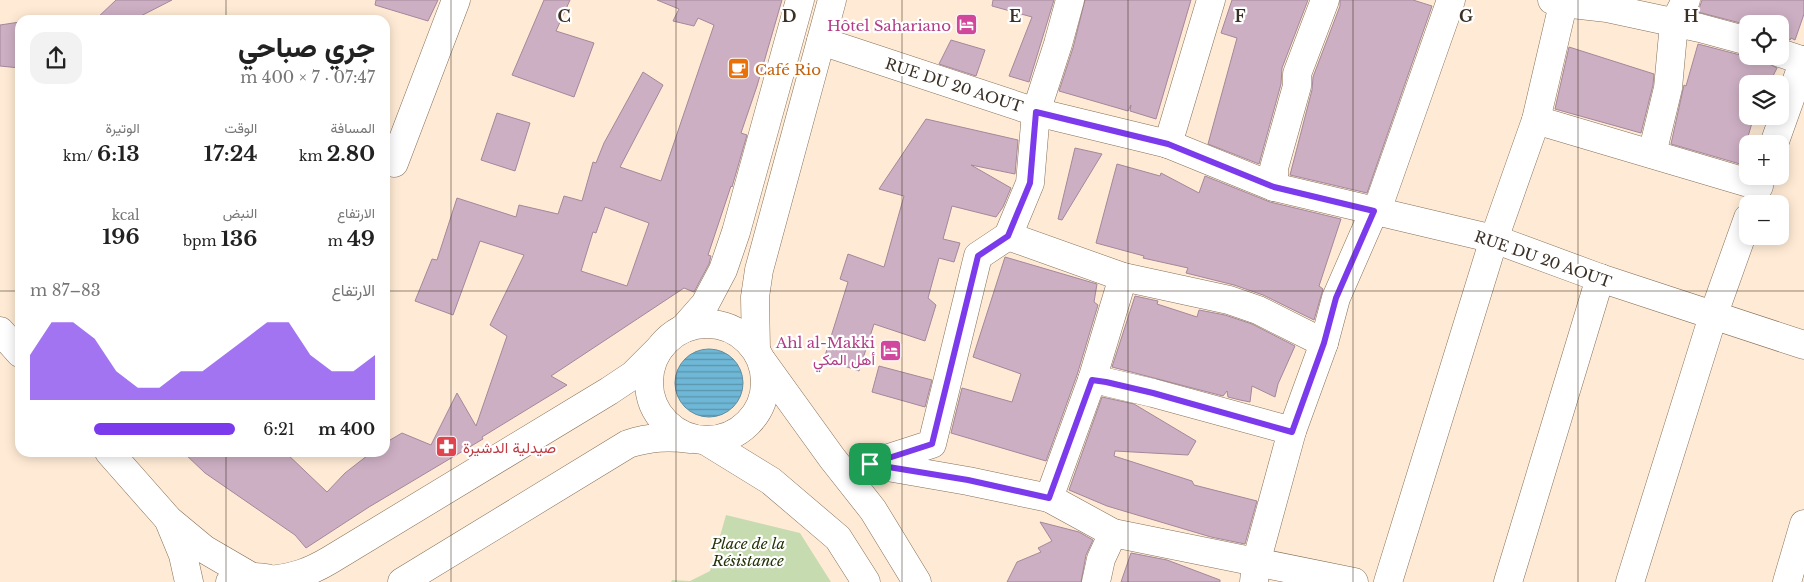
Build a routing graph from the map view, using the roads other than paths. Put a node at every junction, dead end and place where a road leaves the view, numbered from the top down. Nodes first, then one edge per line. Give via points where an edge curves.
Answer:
1 (456, 0) edge
2 (800, 0) edge
3 (832, 0) edge
4 (1070, 0) edge
5 (1211, 0) edge
6 (1325, 0) edge
7 (1451, 0) edge
8 (1559, 1) edge
9 (1680, 11) edge
10 (1739, 37) edge
11 (821, 41) junction
12 (1789, 56) edge
13 (1804, 61) edge
14 (1036, 112) junction
15 (1536, 120) junction
16 (1777, 135) edge
17 (1168, 144) junction
18 (1652, 154) junction
19 (394, 163) dead end
20 (1274, 187) junction
21 (1758, 189) edge
22 (1374, 211) junction
23 (1008, 236) junction
24 (1494, 239) junction
25 (1739, 243) edge
26 (1123, 277) junction
27 (1600, 278) junction
28 (1713, 316) junction
29 (683, 329) junction
30 (0, 331) edge
31 (1324, 343) junction
32 (1804, 345) edge
33 (15, 348) edge
34 (659, 349) junction
35 (759, 355) junction
36 (1092, 380) junction
37 (1292, 432) junction
38 (698, 440) junction
39 (113, 457) edge
40 (832, 458) junction
41 (870, 464) junction
42 (1049, 498) junction
43 (169, 520) junction
44 (1804, 524) edge
45 (1113, 532) junction
46 (1255, 573) edge
47 (258, 580) edge
48 (189, 582) edge
49 (402, 582) edge
50 (866, 582) edge
51 (917, 582) edge
52 (1096, 582) edge
53 (1354, 582) edge
54 (1388, 582) edge
55 (1508, 582) edge
56 (1630, 582) edge
57 (1787, 582) edge

1 - 19 street
2 - 29 street via 736,232 705,304
3 - 11 street
4 - 14 street
5 - 17 street
6 - 20 street via 1297,74 1297,86 1274,168
7 - 22 street via 1381,200
8 - 9 street via 1607,8
8 - 15 street
9 - 10 street
9 - 18 street via 1668,88
11 - 14 street, RUE DU 20 AOUT
11 - 35 street via 758,270 755,297
12 - 13 street
13 - 16 street
14 - 17 street, RUE DU 20 AOUT
14 - 23 street via 1030,183
15 - 18 street
15 - 24 street
17 - 20 street, RUE DU 20 AOUT
18 - 21 street
20 - 22 street, RUE DU 20 AOUT
22 - 24 street, RUE DU 20 AOUT
22 - 31 street via 1336,298
23 - 26 street
23 - 41 street via 978,256 932,444
24 - 27 street, RUE DU 20 AOUT
24 - 54 street
25 - 28 street
26 - 31 street via 1229,300 1258,310
26 - 36 street
27 - 28 street, RUE DU 20 AOUT
27 - 55 street
28 - 32 street, RUE DU 20 AOUT
28 - 56 street
29 - 34 street
29 - 35 street via 715,324 731,329 745,338
30 - 33 street
31 - 37 street
34 - 38 street via 649,379 655,409 676,432
34 - 47 street via 633,375 609,391 330,560 292,578
35 - 38 street via 766,380 764,398 756,416 726,438
35 - 40 street
36 - 37 street via 1153,393
36 - 42 street
37 - 46 street
38 - 49 street via 661,437 628,444
38 - 50 street via 771,481 838,538
39 - 43 street
40 - 41 street
40 - 51 street via 873,510
41 - 42 street via 968,480
42 - 45 street
43 - 47 street via 204,549
43 - 48 street
44 - 57 street
45 - 46 street
45 - 52 street via 1101,559
46 - 53 street

